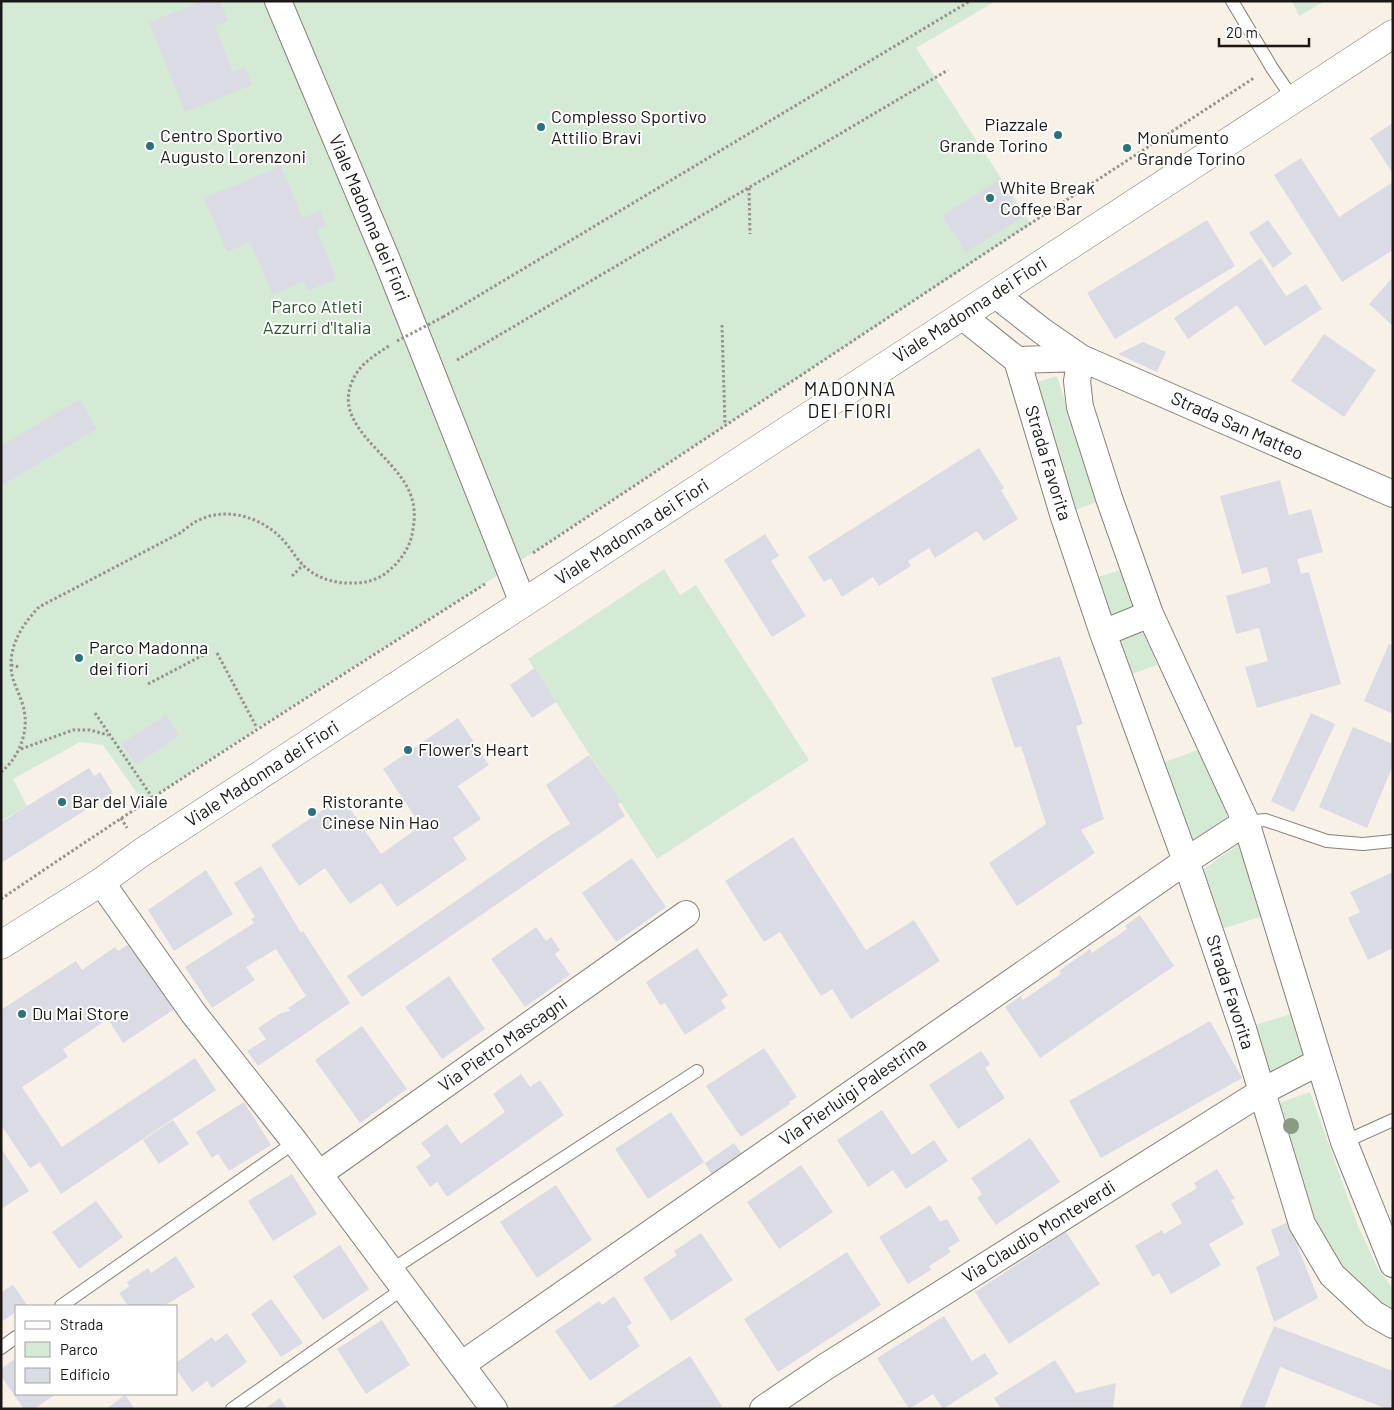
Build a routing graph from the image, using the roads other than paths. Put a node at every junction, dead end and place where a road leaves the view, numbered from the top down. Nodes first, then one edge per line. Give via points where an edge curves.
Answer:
1 (278, 1) edge
2 (1232, 1) edge
3 (1393, 34) edge
4 (1293, 99) junction
5 (996, 295) junction
6 (962, 316) junction
7 (1081, 358) junction
8 (1017, 360) junction
9 (1393, 494) edge
10 (523, 603) junction
11 (1150, 614) junction
12 (1103, 633) junction
13 (1246, 822) junction
14 (1393, 841) edge
15 (1186, 861) junction
16 (101, 882) junction
17 (686, 914) dead end
18 (1, 946) edge
19 (1319, 1062) junction
20 (697, 1071) dead end
21 (1263, 1091) junction
22 (1393, 1120) edge
23 (295, 1142) junction
24 (1344, 1142) junction
25 (319, 1174) junction
26 (1393, 1264) edge
27 (398, 1279) junction
28 (62, 1305) edge
29 (1393, 1326) edge
30 (15, 1338) edge
31 (1, 1348) edge
32 (460, 1365) junction
33 (232, 1409) edge
34 (494, 1409) edge
35 (763, 1409) edge

1 - 10 street, Viale Madonna dei Fiori via 387,260
2 - 4 lane
3 - 4 main road, Viale Madonna dei Fiori
4 - 5 main road, Viale Madonna dei Fiori
5 - 6 main road, Viale Madonna dei Fiori
5 - 7 street, Strada San Matteo
6 - 8 street
6 - 10 main road, Viale Madonna dei Fiori
7 - 8 street, Strada San Matteo
7 - 9 street, Strada San Matteo
7 - 11 street via 1077,381 1080,408
8 - 12 street, Strada Favorita
10 - 16 main road, Viale Madonna dei Fiori
11 - 12 street
11 - 13 street
12 - 15 street, Strada Favorita
13 - 14 lane via 1265,820 1327,841 1363,844
13 - 15 street, Via Pierluigi Palestrina
13 - 19 street
15 - 21 street, Strada Favorita
15 - 32 street, Via Pierluigi Palestrina
16 - 18 main road, Viale Madonna dei Fiori
16 - 23 street via 194,1014
17 - 25 street, Via Pietro Mascagni
19 - 21 street, Via Claudio Monteverdi
19 - 24 street
20 - 27 lane
21 - 29 street, Strada Favorita via 1302,1224 1332,1275 1374,1314
21 - 35 street, Via Claudio Monteverdi
22 - 24 lane
23 - 25 street
23 - 28 lane
24 - 26 street
25 - 27 street
27 - 32 street
27 - 33 lane
30 - 31 lane
32 - 34 street

